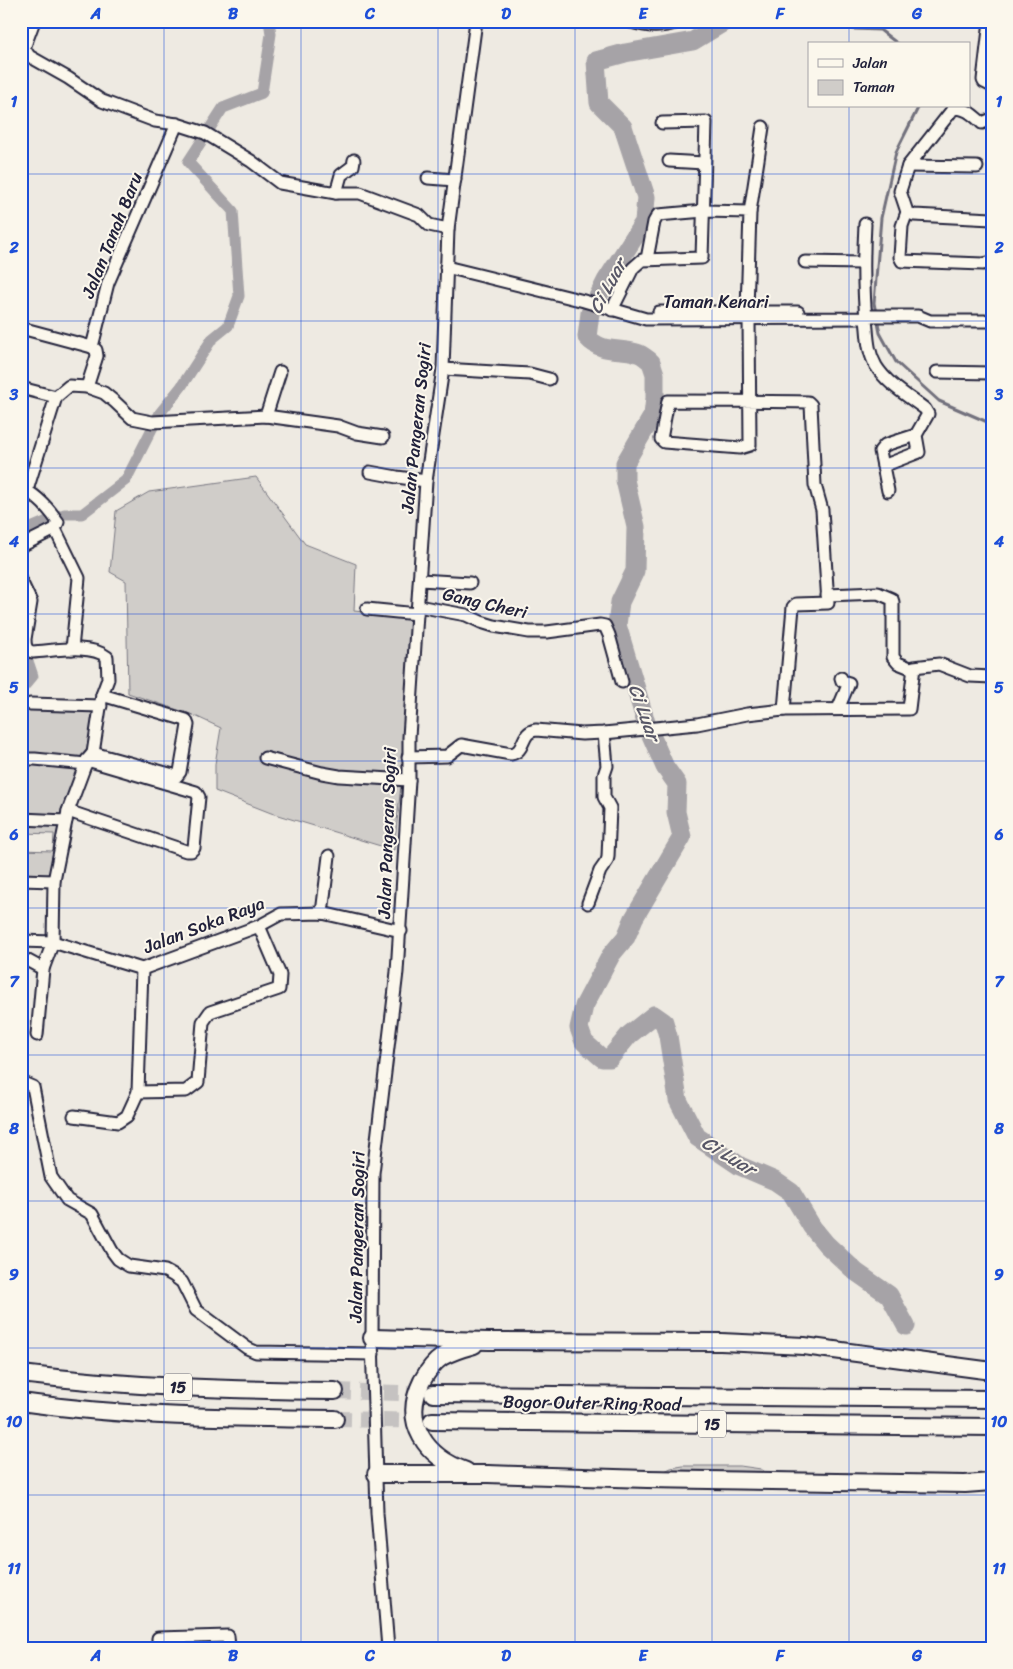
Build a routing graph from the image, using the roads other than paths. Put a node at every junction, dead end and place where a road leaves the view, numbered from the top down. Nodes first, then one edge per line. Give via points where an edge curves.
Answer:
1 (34, 21) edge
2 (476, 21) edge
3 (627, 21) edge
4 (682, 21) edge
5 (990, 21) edge
6 (992, 86) edge
7 (992, 120) edge
8 (662, 123) dead end
9 (177, 124) junction
10 (763, 127) dead end
11 (354, 160) dead end
12 (669, 161) dead end
13 (704, 163) junction
14 (908, 166) junction
15 (977, 167) dead end
16 (428, 178) dead end
17 (455, 180) junction
18 (336, 193) junction
19 (704, 211) junction
20 (750, 212) junction
21 (906, 212) junction
22 (992, 218) edge
23 (865, 224) dead end
24 (448, 229) junction
25 (647, 259) junction
26 (805, 262) dead end
27 (992, 262) edge
28 (862, 263) junction
29 (446, 267) junction
30 (607, 309) junction
31 (748, 315) junction
32 (992, 315) edge
33 (867, 316) junction
34 (918, 316) junction
35 (992, 321) edge
36 (21, 328) edge
37 (92, 347) junction
38 (443, 370) junction
39 (280, 372) dead end
40 (937, 372) dead end
41 (992, 373) edge
42 (549, 379) dead end
43 (87, 387) junction
44 (21, 388) edge
45 (56, 398) junction
46 (749, 400) junction
47 (266, 416) junction
48 (916, 435) junction
49 (383, 437) dead end
50 (883, 466) junction
51 (370, 472) dead end
52 (426, 481) junction
53 (24, 489) edge
54 (888, 491) dead end
55 (56, 526) junction
56 (21, 546) edge
57 (420, 580) junction
58 (21, 581) edge
59 (470, 582) dead end
60 (827, 595) junction
61 (367, 609) dead end
62 (417, 610) junction
63 (72, 649) junction
64 (914, 669) junction
65 (992, 677) edge
66 (841, 678) dead end
67 (622, 682) dead end
68 (102, 700) junction
69 (30, 704) dead end
70 (838, 709) junction
71 (784, 710) junction
72 (604, 733) junction
73 (408, 757) junction
74 (265, 758) dead end
75 (21, 759) edge
76 (89, 759) junction
77 (409, 780) junction
78 (67, 816) junction
79 (21, 819) edge
80 (329, 856) dead end
81 (21, 880) edge
82 (54, 881) junction
83 (588, 903) dead end
84 (322, 913) junction
85 (259, 926) junction
86 (401, 931) junction
87 (21, 941) edge
88 (53, 942) junction
89 (21, 957) edge
90 (43, 969) junction
91 (142, 969) junction
92 (37, 1035) dead end
93 (21, 1082) edge
94 (138, 1092) junction
95 (74, 1116) dead end
96 (489, 1341) junction
97 (372, 1346) junction
98 (992, 1371) edge
99 (21, 1374) edge
100 (335, 1391) tunnel mouth
101 (433, 1394) tunnel mouth
102 (992, 1399) edge
103 (21, 1402) edge
104 (335, 1419) tunnel mouth
105 (432, 1421) tunnel mouth
106 (992, 1427) edge
107 (376, 1474) junction
108 (488, 1474) junction
109 (992, 1482) edge
110 (158, 1648) edge
111 (229, 1648) edge
112 (388, 1648) edge

1 - 9 street via 24,48 29,56 102,101 155,121
2 - 17 street, Jalan Pangeran Sogiri
3 - 4 street via 666,27
5 - 6 street via 983,80
7 - 14 street via 982,123 966,110 953,109
8 - 13 street via 706,122
9 - 18 street via 205,133 280,183
9 - 37 street, Jalan Tanah Baru via 108,283
10 - 20 street
11 - 18 street via 353,166 341,175
12 - 13 street
13 - 19 street
14 - 15 street
14 - 21 street via 900,191
16 - 17 street
17 - 24 street, Jalan Pangeran Sogiri
18 - 24 street via 360,193 419,215 429,225
19 - 20 street
19 - 25 street via 658,215
19 - 25 street via 702,258
20 - 31 street
21 - 22 street
21 - 27 street via 902,226 902,261
23 - 28 street
24 - 29 street, Jalan Pangeran Sogiri
25 - 30 street via 633,268
26 - 28 street
28 - 33 street
29 - 30 street, Taman Kenari
29 - 38 street, Jalan Pangeran Sogiri
30 - 31 street, Taman Kenari via 646,320
31 - 33 street, Taman Kenari
31 - 46 street
32 - 34 street
33 - 34 street, Taman Kenari
33 - 48 street via 869,353 876,367 928,414
34 - 35 street, Taman Kenari via 930,321
36 - 37 street
37 - 43 street, Jalan Tanah Baru via 96,356
38 - 42 street via 530,374
38 - 52 street, Jalan Pangeran Sogiri
39 - 47 street
40 - 41 street
43 - 45 street via 69,386
43 - 47 street via 104,393 132,418 157,421
44 - 45 street
45 - 53 street
46 - 46 street via 750,444 740,448 662,441 668,401
46 - 60 street via 808,402 811,405 814,486 822,510
47 - 49 street via 338,426
48 - 50 street via 885,445 880,451
48 - 50 street via 919,452
50 - 54 street
51 - 52 street
52 - 57 street, Jalan Pangeran Sogiri
53 - 55 street via 49,509
55 - 56 street
55 - 63 street via 79,578
57 - 59 street
57 - 62 street, Jalan Pangeran Sogiri
58 - 63 street via 30,602 26,648 33,652
60 - 64 street via 878,594 892,599 893,657 898,663
60 - 71 street via 828,603 796,604 793,607
61 - 62 street
62 - 67 street, Gang Cheri via 466,615 487,624 529,632 605,626
62 - 73 street, Jalan Pangeran Sogiri
63 - 68 street via 97,651 107,657 108,679
64 - 65 street via 939,664 970,676
64 - 70 street via 910,709
66 - 70 street via 842,682 848,683
68 - 69 street
68 - 76 street
68 - 76 street via 186,720 188,725 180,772 177,776
70 - 71 street
71 - 72 street
72 - 73 street via 536,730 526,734 516,753 461,745 447,756
72 - 83 street via 607,766 604,797 610,808 608,857
73 - 77 street, Jalan Pangeran Sogiri
74 - 77 street via 322,774
75 - 76 street
76 - 78 street
76 - 78 street via 196,792 199,797 194,848 186,851
77 - 86 street, Jalan Pangeran Sogiri
78 - 79 street
78 - 82 street
80 - 84 street
81 - 82 street
82 - 88 street
84 - 85 street, Jalan Soka Raya via 281,914
84 - 86 street, Jalan Soka Raya
85 - 91 street, Jalan Soka Raya
85 - 94 street via 280,975 279,989 210,1012 203,1022 198,1082 186,1091
86 - 97 street, Jalan Pangeran Sogiri via 373,1173
87 - 88 street, Jalan Soka Raya
88 - 90 street
88 - 91 street, Jalan Soka Raya
89 - 90 street
90 - 92 street
91 - 94 street
93 - 97 street via 33,1087 51,1177 67,1200 92,1214 118,1259 130,1266 165,1271 174,1276 182,1282 196,1310 256,1352
94 - 95 street via 127,1116 118,1122
96 - 97 highway
96 - 98 highway via 721,1342 804,1346
96 - 108 highway via 458,1349 441,1358 427,1371 414,1404 422,1439 434,1454 466,1471
97 - 107 street, Jalan Pangeran Sogiri
99 - 100 highway, 15 via 134,1386
101 - 102 highway, Bogor Outer Ring Road / 15
103 - 104 highway, 15 via 129,1413
105 - 106 highway, Bogor Outer Ring Road / 15
107 - 108 highway
107 - 112 street, Jalan Pangeran Sogiri via 376,1513
108 - 109 highway via 767,1481
110 - 111 street via 158,1638 228,1636

